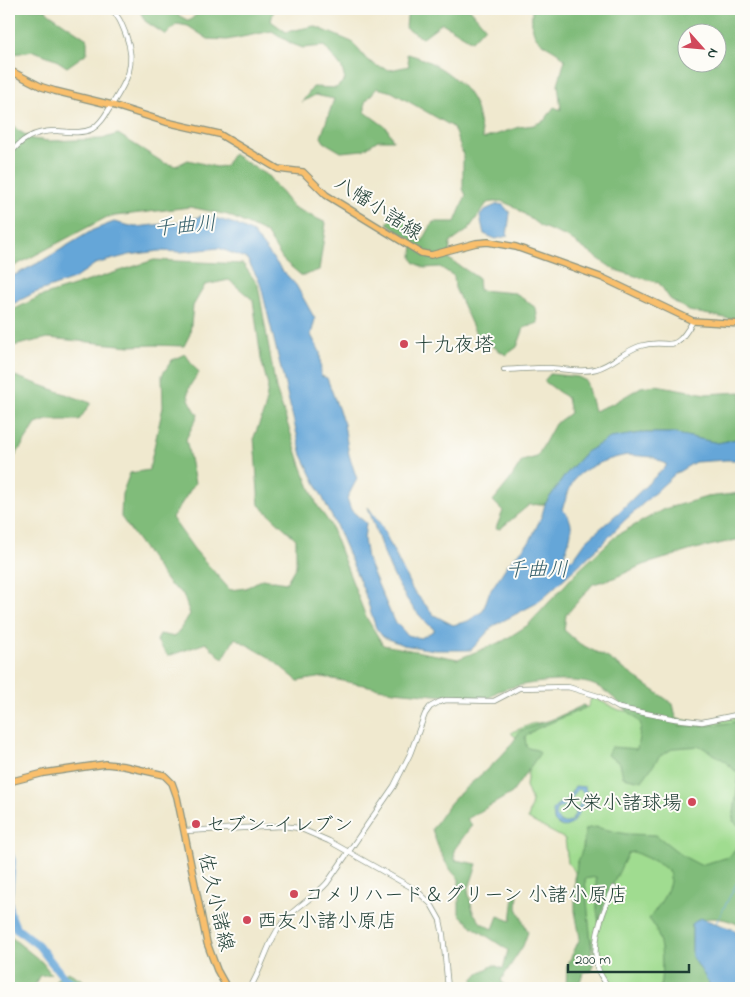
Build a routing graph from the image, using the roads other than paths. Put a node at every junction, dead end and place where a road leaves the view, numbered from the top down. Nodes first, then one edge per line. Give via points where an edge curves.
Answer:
1 (111, 9) edge
2 (9, 70) edge
3 (112, 105) junction
4 (10, 154) edge
5 (693, 321) junction
6 (741, 324) edge
7 (504, 370) dead end
8 (741, 714) edge
9 (9, 782) edge
10 (185, 831) junction
11 (348, 852) junction
12 (614, 888) dead end
13 (227, 988) edge
14 (250, 988) edge
15 (448, 988) edge
16 (608, 988) edge

1 - 3 street via 122,23 131,59 125,83
2 - 3 main road, 八幡小諸線 via 42,87
3 - 4 street via 92,129 74,133 40,133 27,137
3 - 5 main road, 八幡小諸線 via 219,134 278,169 303,172 330,198 421,253 430,255 488,242 516,247 603,278
5 - 6 main road, 八幡小諸線
5 - 7 street via 676,344 639,346 598,368
8 - 11 street via 702,722 675,719 619,708 598,696 568,687 519,688 494,701 439,702 425,714 394,786
9 - 10 main road, 佐久小諸線 via 106,764 159,773 168,778 174,789
10 - 11 street via 291,826 311,832
10 - 13 main road, 佐久小諸線 via 207,942
11 - 14 street via 324,887 278,929
11 - 15 street via 416,890 431,904 444,935
12 - 16 street via 606,904 596,942 599,974

